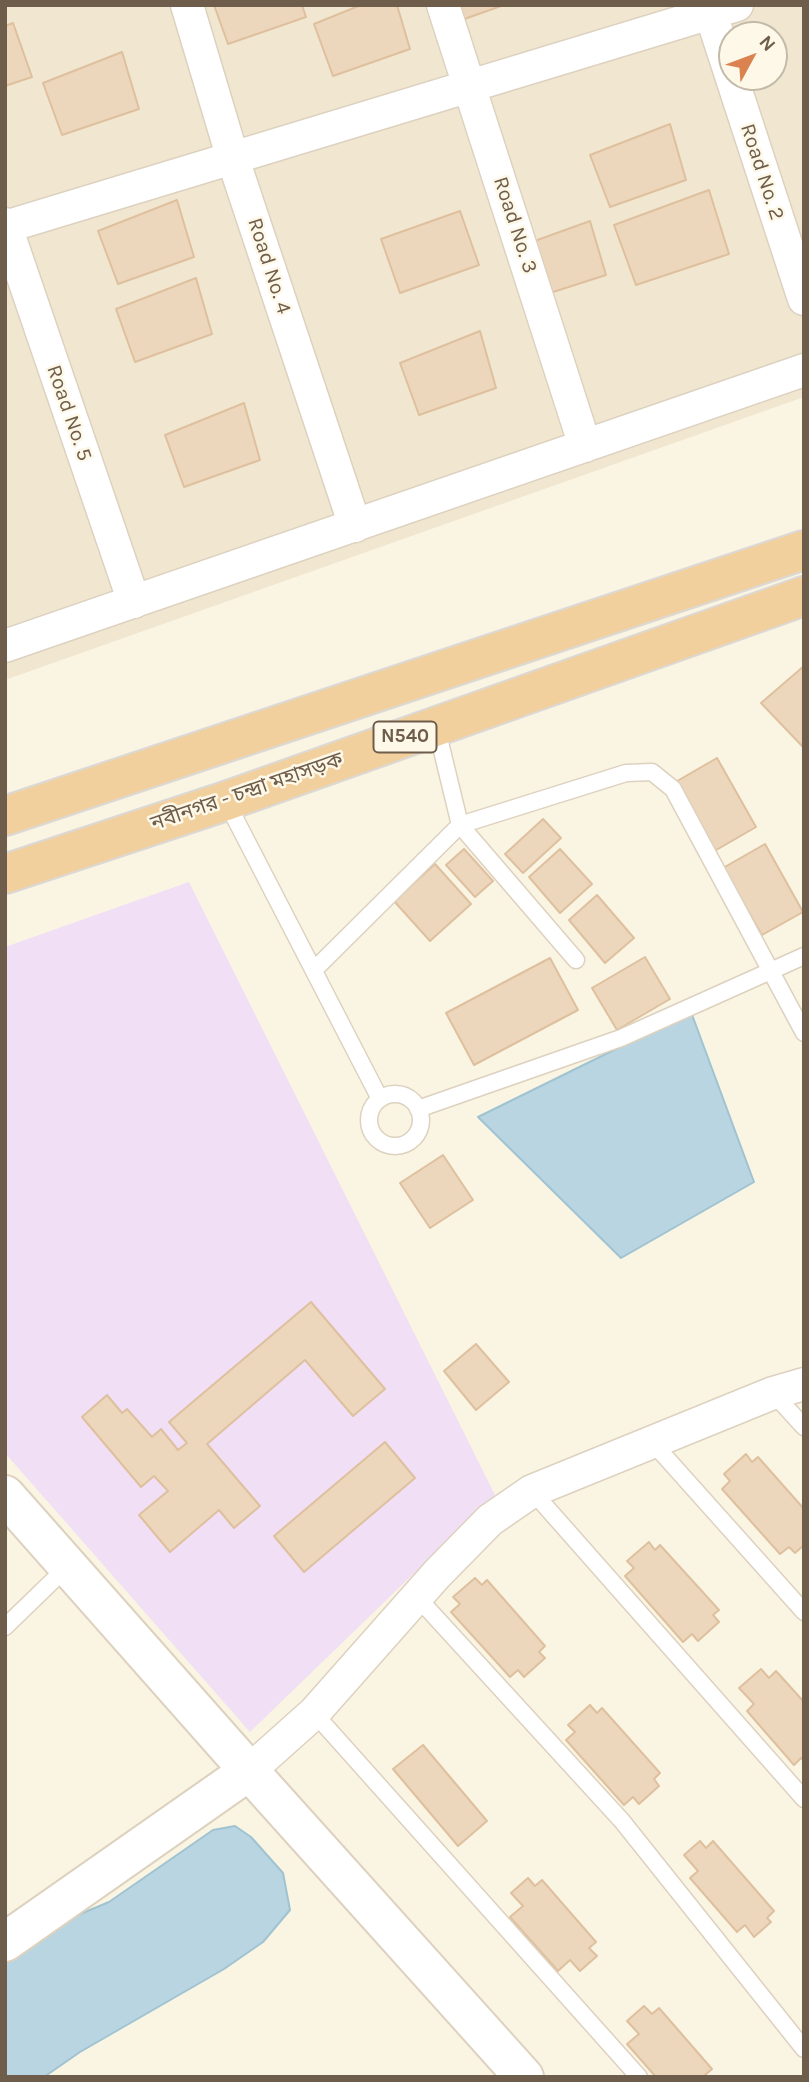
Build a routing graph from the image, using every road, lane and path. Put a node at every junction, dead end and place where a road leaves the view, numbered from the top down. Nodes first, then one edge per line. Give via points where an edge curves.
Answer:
1 (187, 5) edge
2 (443, 5) edge
3 (719, 8) edge
4 (470, 87) junction
5 (233, 159) junction
6 (6, 226) edge
7 (804, 299) edge
8 (804, 370) edge
9 (586, 446) junction
10 (355, 526) junction
11 (804, 550) edge
12 (804, 596) edge
13 (134, 602) junction
14 (5, 646) edge
15 (436, 726) junction
16 (226, 801) junction
17 (5, 816) edge
18 (460, 825) junction
19 (5, 874) edge
20 (804, 956) edge
21 (576, 960) dead end
22 (314, 970) junction
23 (769, 970) junction
24 (804, 1033) edge
25 (380, 1099) junction
26 (418, 1109) junction
27 (804, 1384) edge
28 (773, 1392) junction
29 (804, 1427) edge
30 (653, 1443) junction
31 (532, 1491) junction
32 (6, 1498) edge
33 (68, 1566) junction
34 (417, 1597) junction
35 (804, 1612) edge
36 (5, 1627) edge
37 (314, 1713) junction
38 (248, 1771) junction
39 (804, 1799) edge
40 (5, 1942) edge
41 (804, 2049) edge
42 (524, 2077) edge
43 (639, 2077) edge

1 - 5 street, Road No. 4
2 - 4 street, Road No. 3
3 - 4 street
3 - 7 street, Road No. 2
4 - 5 street
4 - 9 street, Road No. 3
5 - 6 street
5 - 10 street, Road No. 4
6 - 13 street, Road No. 5
8 - 9 street
9 - 10 street
10 - 13 street
11 - 17 highway, N540
12 - 15 highway, নবীনগর - চন্দ্রা মহাসড়ক / N540
13 - 14 street
15 - 16 highway, নবীনগর - চন্দ্রা মহাসড়ক / N540
15 - 18 lane
16 - 19 highway, নবীনগর - চন্দ্রা মহাসড়ক / N540
16 - 22 lane
18 - 21 lane
18 - 22 lane
18 - 23 lane via 626,773 652,772 673,789
20 - 23 lane
22 - 25 lane
23 - 24 lane
23 - 26 lane via 621,1038
25 - 26 lane via 403,1095
25 - 26 lane via 370,1111 369,1122 371,1131 386,1145 396,1146 414,1137 419,1128
27 - 28 street
28 - 29 lane
28 - 30 street
30 - 31 street
30 - 35 lane
31 - 34 street via 490,1520
31 - 39 lane
32 - 33 street
33 - 36 lane
33 - 38 street
34 - 37 street
34 - 41 lane via 622,1821
37 - 38 street
37 - 43 lane
38 - 40 street
38 - 42 street

